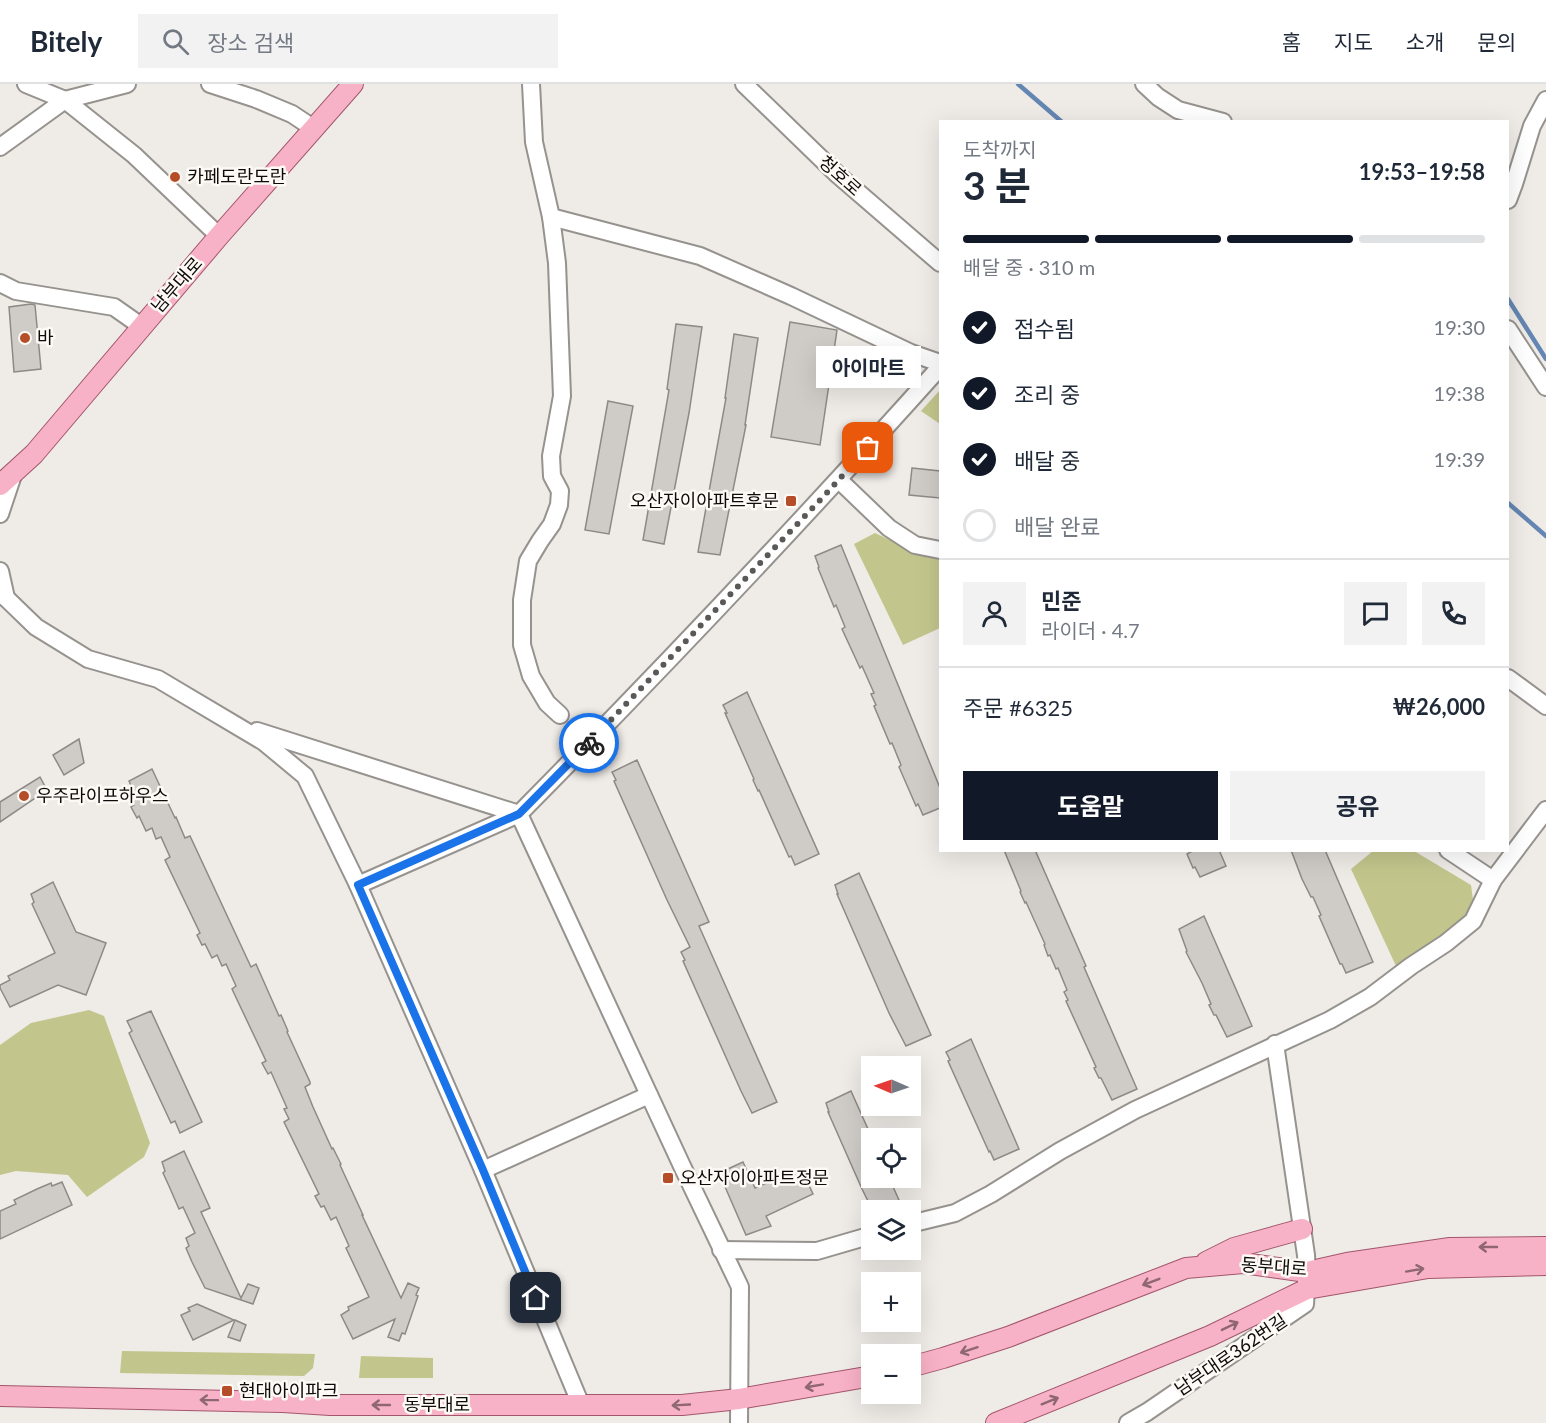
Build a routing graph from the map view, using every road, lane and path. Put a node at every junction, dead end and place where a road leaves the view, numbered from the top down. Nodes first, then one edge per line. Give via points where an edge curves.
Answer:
1 (26, 84) edge
2 (127, 84) edge
3 (210, 84) edge
4 (353, 84) edge
5 (531, 84) edge
6 (744, 84) edge
7 (1144, 84) edge
8 (65, 100) junction
9 (1546, 100) edge
10 (1216, 120) edge
11 (313, 128) junction
12 (0, 147) edge
13 (1509, 197) edge
14 (551, 217) junction
15 (219, 236) junction
16 (939, 263) edge
17 (0, 283) edge
18 (141, 326) junction
19 (1509, 337) edge
20 (939, 365) edge
21 (939, 366) edge
22 (1546, 387) edge
23 (7, 478) edge
24 (839, 480) junction
25 (0, 514) edge
26 (939, 550) edge
27 (0, 571) edge
28 (2, 594) edge
29 (1509, 679) edge
30 (1546, 706) edge
31 (560, 715) dead end
32 (233, 724) junction
33 (319, 751) junction
34 (305, 776) junction
35 (1546, 810) edge
36 (519, 814) junction
37 (1451, 852) edge
38 (1493, 880) junction
39 (358, 885) junction
40 (1275, 1044) junction
41 (649, 1095) junction
42 (483, 1170) junction
43 (921, 1221) edge
44 (1302, 1229) junction
45 (861, 1238) edge
46 (1546, 1247) edge
47 (721, 1250) junction
48 (1546, 1265) edge
49 (1194, 1267) junction
50 (1307, 1281) junction
51 (921, 1364) edge
52 (861, 1378) edge
53 (0, 1396) edge
54 (739, 1399) junction
55 (580, 1405) junction
56 (739, 1423) edge
57 (996, 1423) edge
58 (1128, 1423) edge

1 - 8 street
2 - 8 street
3 - 11 street via 292,114
4 - 11 main road, 남부대로
5 - 14 street via 534,142
6 - 16 street, 청호로 via 838,175
7 - 10 street via 1178,110
8 - 12 street
8 - 15 street via 134,155
9 - 13 street via 1532,126
11 - 15 main road, 남부대로
14 - 20 street via 700,256
14 - 31 street via 557,263 562,396 551,456 560,505 528,561 522,600 522,645 531,676 547,703
15 - 18 main road, 남부대로
17 - 18 street via 16,291 114,308
18 - 23 main road, 남부대로 via 34,454
19 - 22 street
21 - 24 street
23 - 25 street
24 - 26 street via 889,528 915,545
24 - 36 street
27 - 28 street
28 - 32 street via 36,627 88,659 158,679
29 - 30 street
32 - 33 street
32 - 34 street via 264,742
33 - 34 street
33 - 36 street
34 - 39 street
35 - 38 street
36 - 39 street
36 - 41 street
37 - 38 street
38 - 40 street via 1473,921 1446,943 1370,997
39 - 42 street
40 - 43 street via 1135,1110 955,1213
40 - 44 street
41 - 42 street
41 - 47 street
42 - 55 street
44 - 49 main road via 1234,1248
44 - 50 street
45 - 47 street via 818,1251
46 -> 50 main road, 동부대로 via 1450,1248 1347,1263
47 - 54 street via 740,1287
50 -> 48 main road, 동부대로 via 1428,1268
49 - 50 main road, 동부대로 via 1243,1263
49 -> 51 main road, 동부대로 via 1008,1337
57 -> 50 main road, 동부대로 via 1210,1336
50 - 58 street, 남부대로362번길 via 1305,1304
52 -> 54 main road, 동부대로
55 -> 53 main road, 동부대로 via 330,1405
54 -> 55 main road, 동부대로 via 682,1405
54 - 56 street

